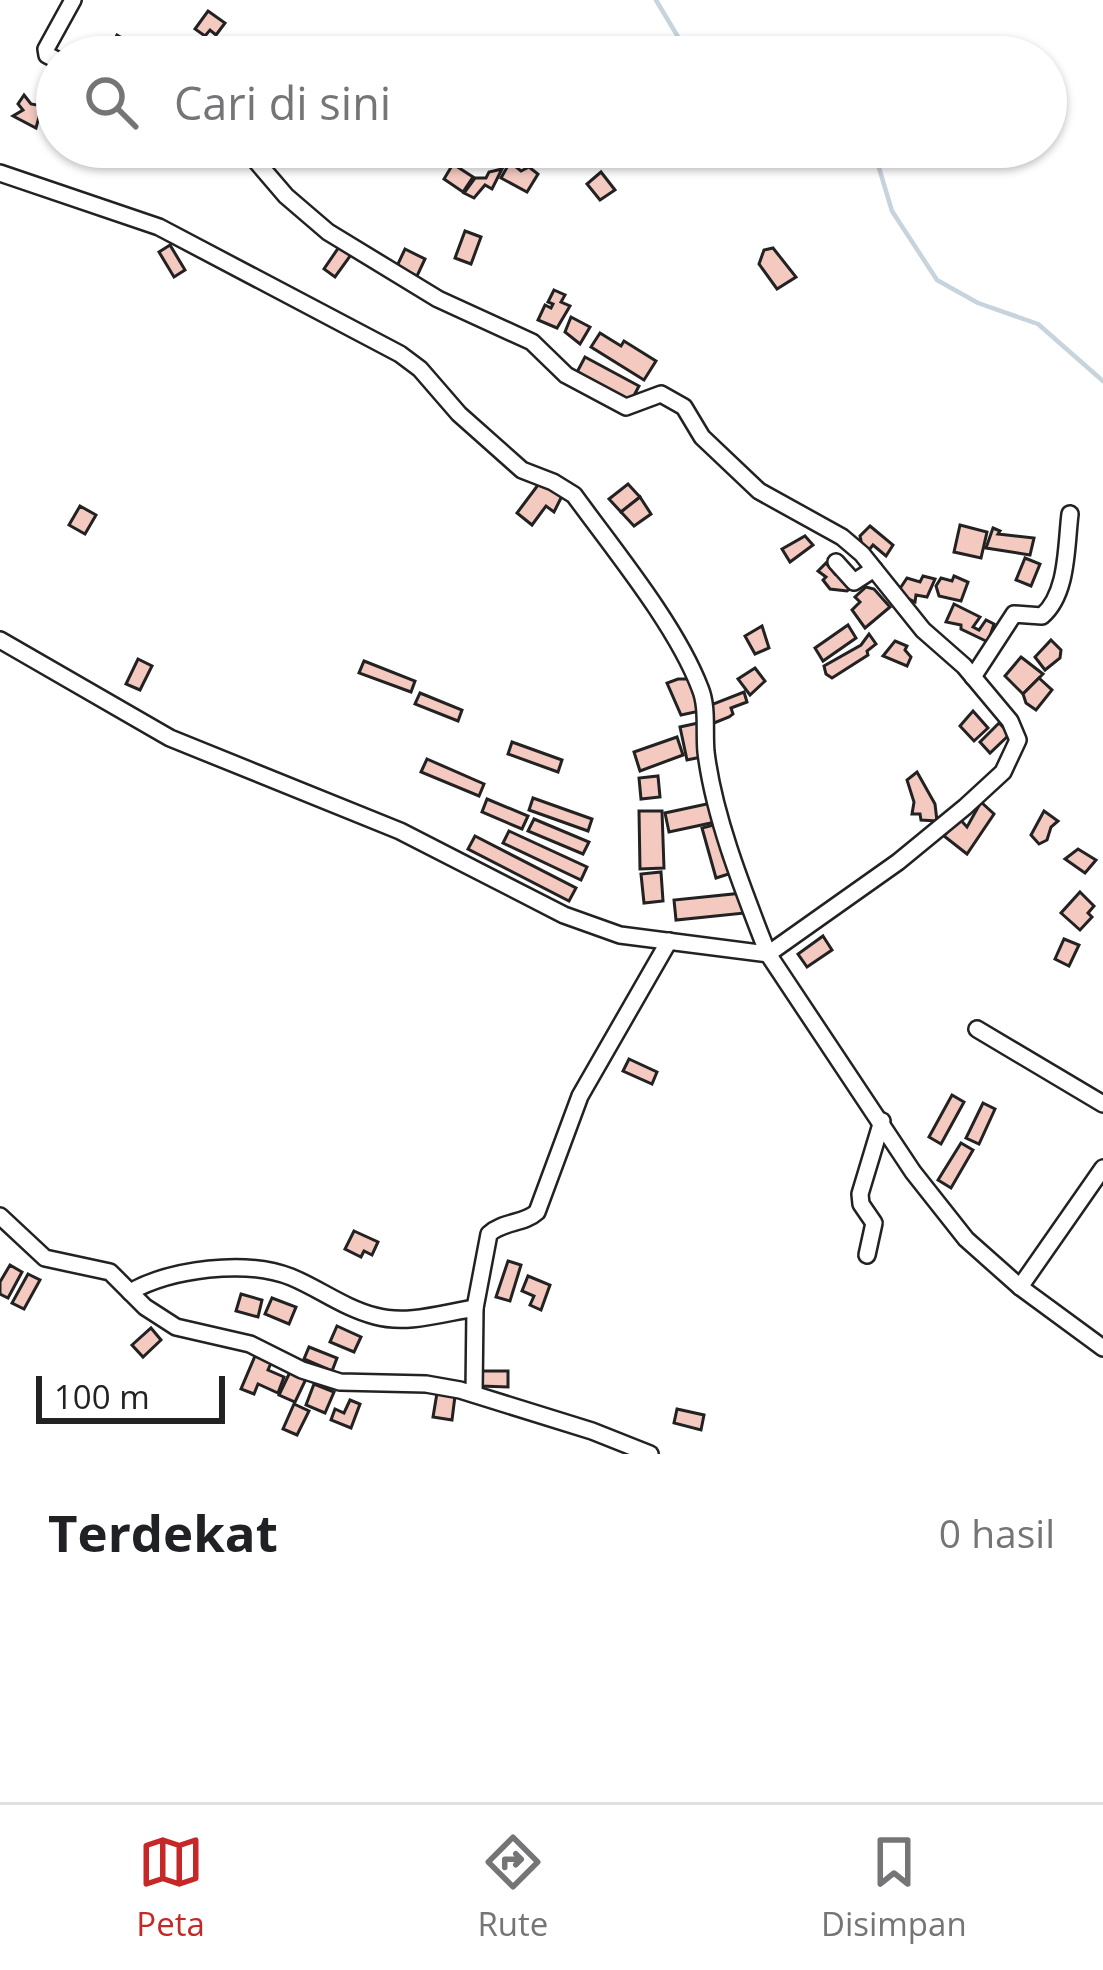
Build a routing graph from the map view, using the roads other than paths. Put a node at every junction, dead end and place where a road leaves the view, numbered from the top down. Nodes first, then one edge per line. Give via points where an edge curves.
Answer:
1 (74, 0) edge
2 (54, 36) edge
3 (262, 168) edge
4 (0, 173) edge
5 (1070, 514) dead end
6 (836, 562) dead end
7 (874, 569) junction
8 (0, 640) edge
9 (973, 677) junction
10 (669, 941) junction
11 (768, 954) junction
12 (977, 1029) dead end
13 (1103, 1104) edge
14 (882, 1120) junction
15 (1103, 1168) edge
16 (0, 1216) edge
17 (866, 1255) dead end
18 (1020, 1287) junction
19 (130, 1292) junction
20 (475, 1308) junction
21 (1103, 1348) edge
22 (474, 1394) junction
23 (650, 1454) edge

1 - 2 street
3 - 7 street via 328,232 438,299 532,343 588,389 626,407 661,394 672,398 759,491 842,537
4 - 11 street via 159,227 400,354 522,470 574,495 702,690 706,752
5 - 9 street via 1053,606 1042,616 1014,614
6 - 7 street via 854,582
7 - 9 street
8 - 10 street via 170,738 400,831 564,915
9 - 11 street via 1016,733 1004,772 898,862
10 - 11 street
10 - 20 street via 580,1096 537,1211 489,1234
11 - 14 street
12 - 13 street
14 - 17 street via 860,1194 874,1223
14 - 18 street via 966,1239
15 - 18 street
16 - 19 street via 45,1258 110,1272
18 - 21 street
19 - 20 street via 179,1271 260,1270 392,1319
19 - 22 street via 176,1327 250,1344 340,1382
20 - 22 street
22 - 23 street

